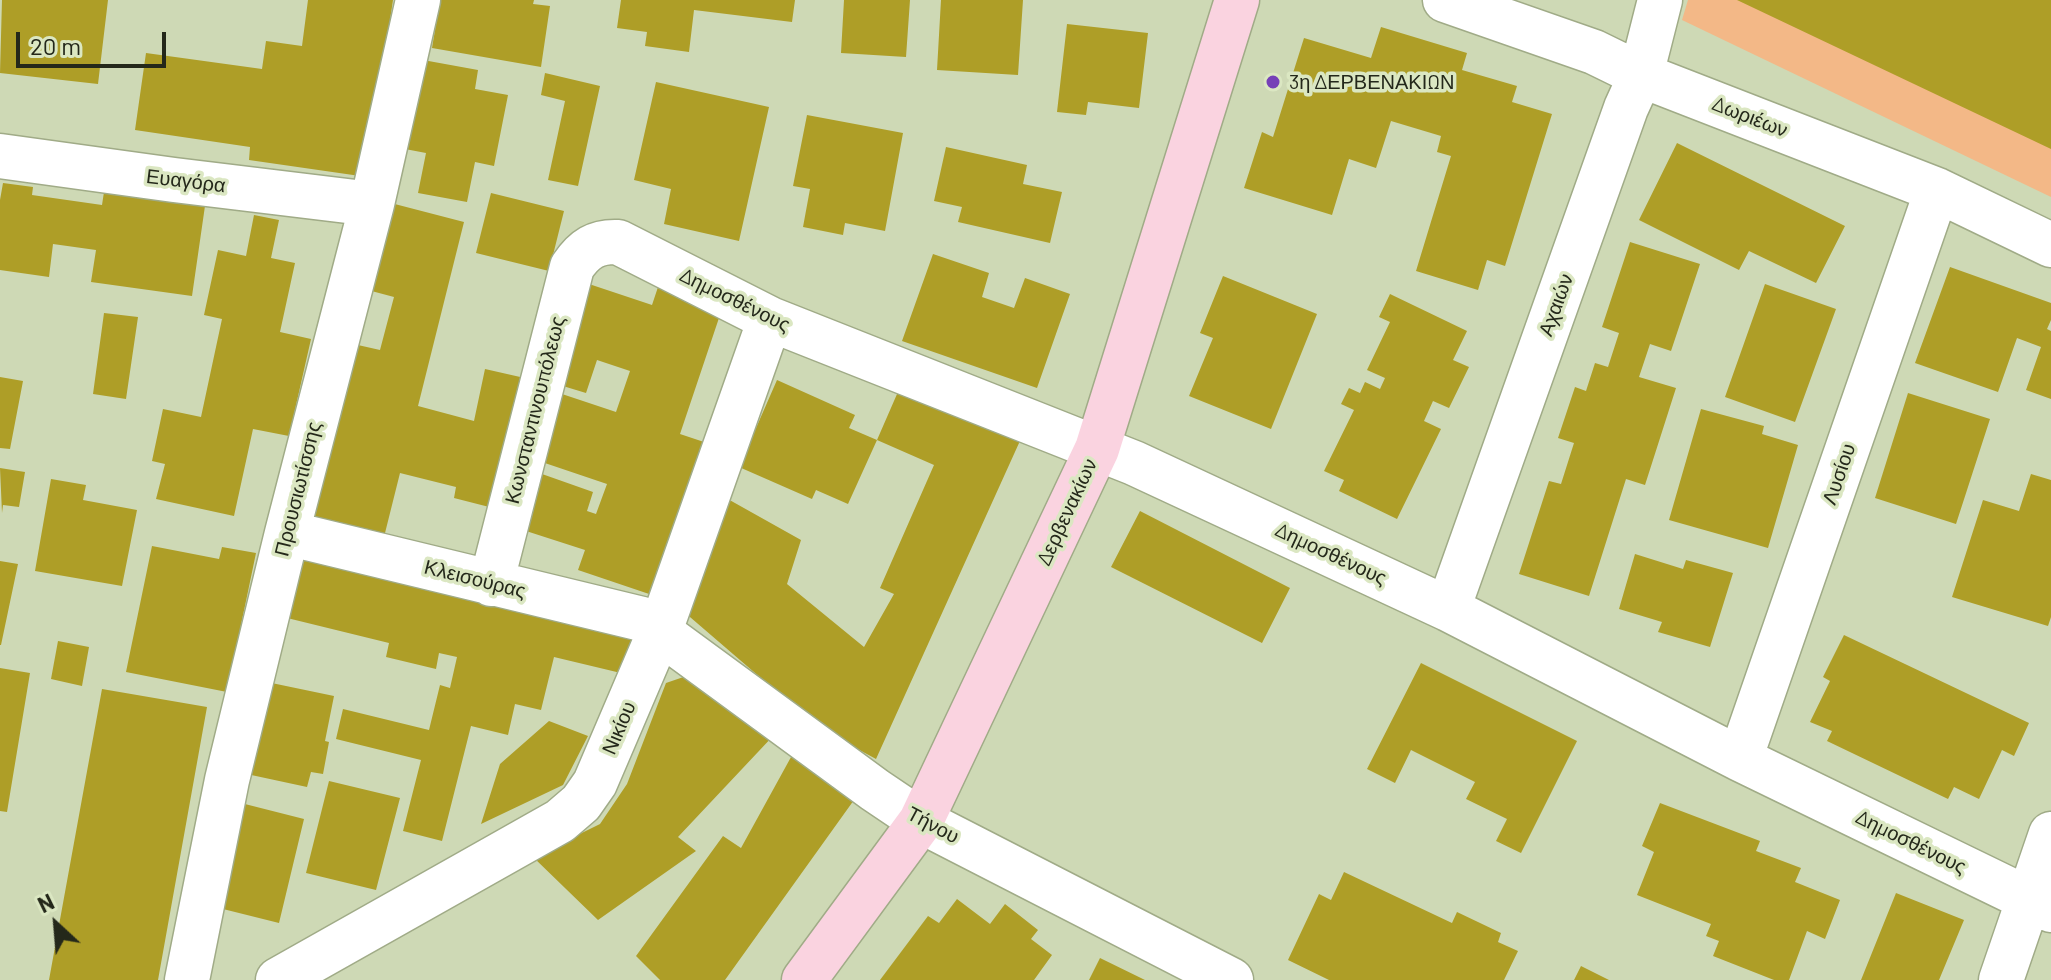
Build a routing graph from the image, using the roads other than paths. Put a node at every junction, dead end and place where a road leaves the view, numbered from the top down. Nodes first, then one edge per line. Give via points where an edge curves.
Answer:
1 (418, 0) edge
2 (1237, 0) edge
3 (1445, 0) edge
4 (1660, 0) edge
5 (1641, 75) junction
6 (0, 156) edge
7 (1937, 190) junction
8 (372, 204) junction
9 (594, 245) joint
10 (2051, 245) edge
11 (770, 319) junction
12 (1097, 449) junction
13 (287, 533) junction
14 (491, 584) junction
15 (1448, 609) junction
16 (660, 631) junction
17 (1740, 759) junction
18 (921, 821) junction
19 (2051, 834) edge
20 (2040, 905) edge
21 (187, 980) edge
22 (278, 980) edge
23 (804, 980) edge
24 (1231, 980) edge
25 (2001, 980) edge

1 - 8 street, Προυσιωτίσσης
2 - 12 street, Δερβενακίων
3 - 5 street, Δωριέων via 1594,52
4 - 5 street, Αχαιών
5 - 7 street, Δωριέων
5 - 15 street, Αχαιών
6 - 8 street, Ευαγόρα
7 - 10 street, Δωριέων
7 - 17 street, Λυσίου
8 - 13 street, Προυσιωτίσσης
9 - 11 street, Δημοσθένους via 618,242
9 - 14 street, Κωνσταντινουπόλεως via 572,267
11 - 12 street, Δημοσθένους
11 - 16 street, Νικίου
12 - 15 street, Δημοσθένους
12 - 18 street, Δερβενακίων
13 - 14 street, Κλεισούρας
13 - 21 street, Προυσιωτίσσης via 227,780
14 - 16 street, Κλεισούρας via 642,619
15 - 17 street, Δημοσθένους
16 - 18 street, Τήνου
16 - 22 street, Νικίου via 595,783 581,803 560,821
17 - 20 street, Δημοσθένους
18 - 23 street, Δερβενακίων
18 - 24 street, Τήνου
19 - 20 street
20 - 25 street

